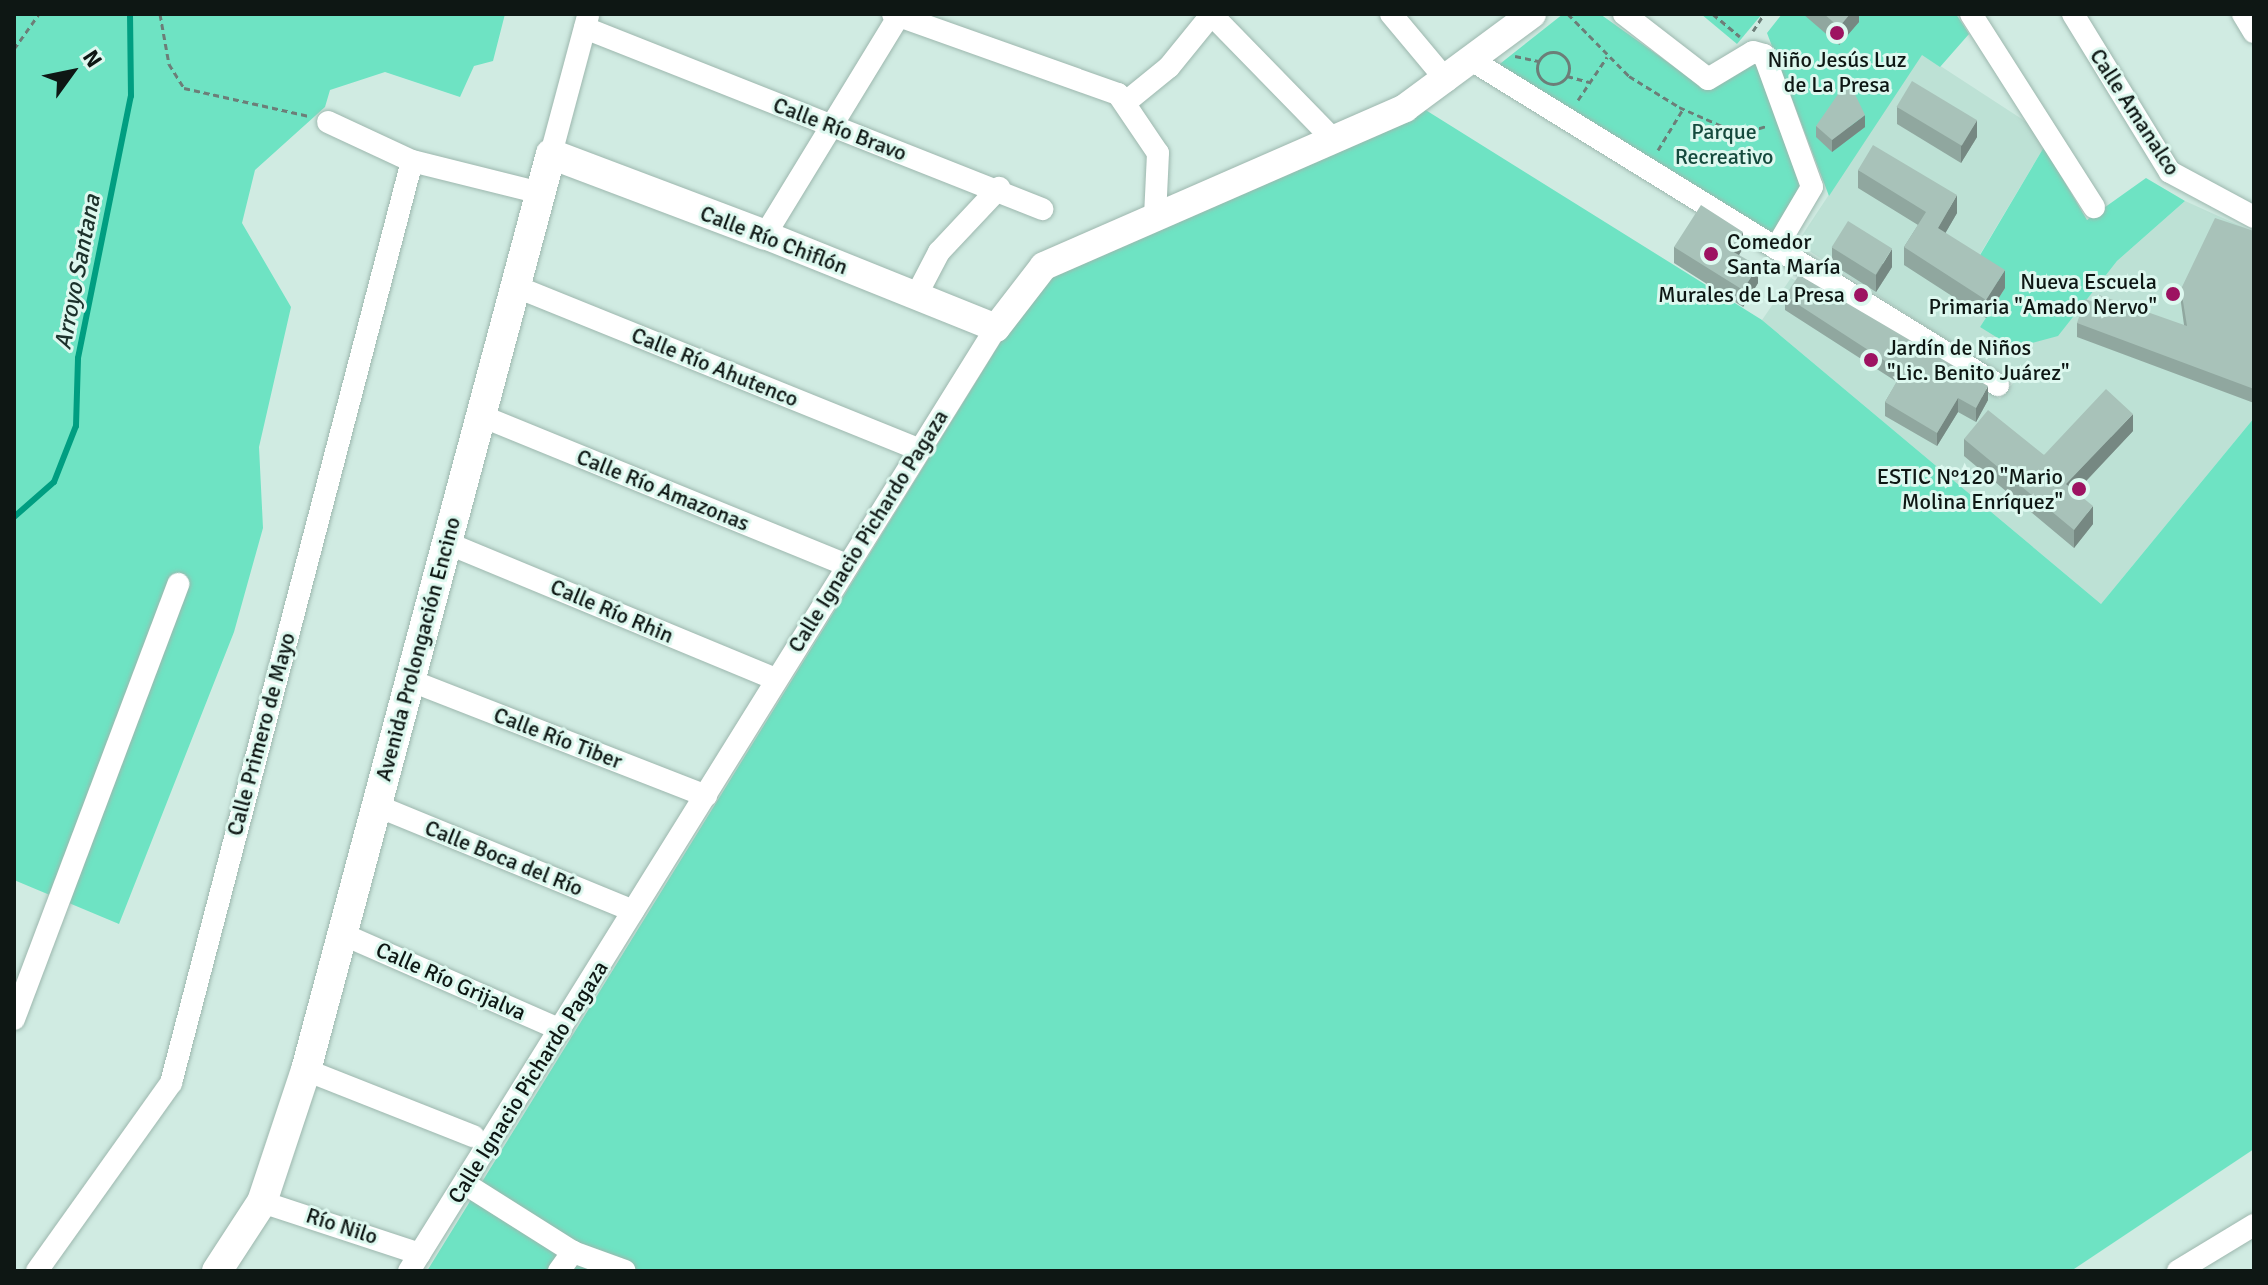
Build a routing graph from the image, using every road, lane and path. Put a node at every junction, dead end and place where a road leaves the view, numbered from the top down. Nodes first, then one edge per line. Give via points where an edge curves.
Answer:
1 (39, 14) edge
2 (160, 14) edge
3 (1212, 14) edge
4 (1391, 14) edge
5 (1532, 14) edge
6 (1568, 14) edge
7 (1624, 14) edge
8 (1713, 14) edge
9 (1764, 14) edge
10 (1971, 14) edge
11 (2073, 14) edge
12 (2243, 14) edge
13 (897, 15) edge
14 (587, 21) edge
15 (2254, 32) edge
16 (14, 49) edge
17 (1607, 57) junction
18 (1473, 61) junction
19 (1567, 76) junction
20 (1447, 81) junction
21 (1589, 82) junction
22 (1126, 102) junction
23 (1683, 109) junction
24 (1565, 120) junction
25 (1789, 120) junction
26 (328, 122) joint
27 (830, 126) junction
28 (1334, 140) junction
29 (551, 154) junction
30 (412, 161) junction
31 (1646, 171) junction
32 (999, 188) junction
33 (540, 193) junction
34 (2094, 207) dead end
35 (1043, 209) dead end
36 (1155, 216) junction
37 (2254, 217) edge
38 (765, 235) junction
39 (1776, 248) junction
40 (512, 285) junction
41 (916, 296) junction
42 (996, 328) junction
43 (1998, 385) dead end
44 (479, 415) junction
45 (917, 449) junction
46 (447, 543) junction
47 (847, 565) junction
48 (178, 584) dead end
49 (776, 679) junction
50 (409, 680) junction
51 (706, 796) junction
52 (375, 805) junction
53 (633, 911) junction
54 (340, 933) junction
55 (14, 1019) edge
56 (561, 1030) junction
57 (306, 1070) junction
58 (473, 1136) dead end
59 (467, 1185) junction
60 (262, 1202) junction
61 (2254, 1225) edge
62 (573, 1252) junction
63 (415, 1262) edge
64 (37, 1271) edge
65 (217, 1271) edge
66 (559, 1271) edge
67 (625, 1271) edge
68 (2178, 1271) edge

1 - 16 path
2 - 26 path via 169,64 184,88
3 - 22 street via 1169,67
3 - 28 street
4 - 20 street
5 - 18 street, Calle Ignacio Pichardo Pagaza
6 - 17 path
7 - 25 street via 1708,79 1759,51
8 - 9 path via 1745,42
10 - 34 street
11 - 37 street, Calle Amanalco via 2170,172
12 - 15 street
13 - 22 street via 1101,84
13 - 27 street
14 - 27 street, Calle Río Bravo
14 - 29 street, Avenida Prolongación Encino
17 - 21 path
17 - 23 path
18 - 20 street, Calle Ignacio Pichardo Pagaza
18 - 24 street
19 - 19 path via 1564,56 1542,57 1543,80
19 - 21 path
20 - 28 street, Calle Ignacio Pichardo Pagaza
21 - 24 path
22 - 36 street via 1158,153
23 - 25 path via 1740,134
23 - 31 path
24 - 31 street
25 - 39 street via 1812,192
26 - 30 street
27 - 32 street, Calle Río Bravo
27 - 38 street
28 - 36 street, Calle Ignacio Pichardo Pagaza
29 - 33 main road, Avenida Prolongación Encino
29 - 38 main road, Calle Río Chiflón
30 - 33 street
30 - 64 street, Calle Primero de Mayo via 171,1083
31 - 39 street
32 - 35 street, Calle Río Bravo
32 - 41 street via 939,252
33 - 40 main road, Avenida Prolongación Encino
36 - 42 street, Calle Ignacio Pichardo Pagaza via 1044,266
38 - 41 street, Calle Río Chiflón
39 - 43 street
40 - 44 main road, Avenida Prolongación Encino
40 - 45 street, Calle Río Ahutenco
41 - 42 street, Calle Río Chiflón
42 - 45 street, Calle Ignacio Pichardo Pagaza
44 - 46 main road, Avenida Prolongación Encino
44 - 47 street, Calle Río Amazonas
45 - 47 street, Calle Ignacio Pichardo Pagaza
46 - 49 street, Calle Río Rhin
46 - 50 main road, Avenida Prolongación Encino
47 - 49 street, Calle Ignacio Pichardo Pagaza
48 - 55 street
49 - 51 street, Calle Ignacio Pichardo Pagaza
50 - 51 street, Calle Río Tiber
50 - 52 main road, Avenida Prolongación Encino
51 - 53 street, Calle Ignacio Pichardo Pagaza
52 - 53 street, Calle Boca del Río
52 - 54 main road, Avenida Prolongación Encino
53 - 56 street, Calle Ignacio Pichardo Pagaza
54 - 56 street, Calle Río Grijalva
54 - 57 main road, Avenida Prolongación Encino
56 - 59 street, Calle Ignacio Pichardo Pagaza
57 - 58 street
57 - 60 main road, Avenida Prolongación Encino
59 - 62 street
59 - 63 street, Calle Ignacio Pichardo Pagaza
60 - 63 street, Río Nilo
60 - 65 main road, Avenida Prolongación Encino
61 - 68 street
62 - 66 street
62 - 67 street

